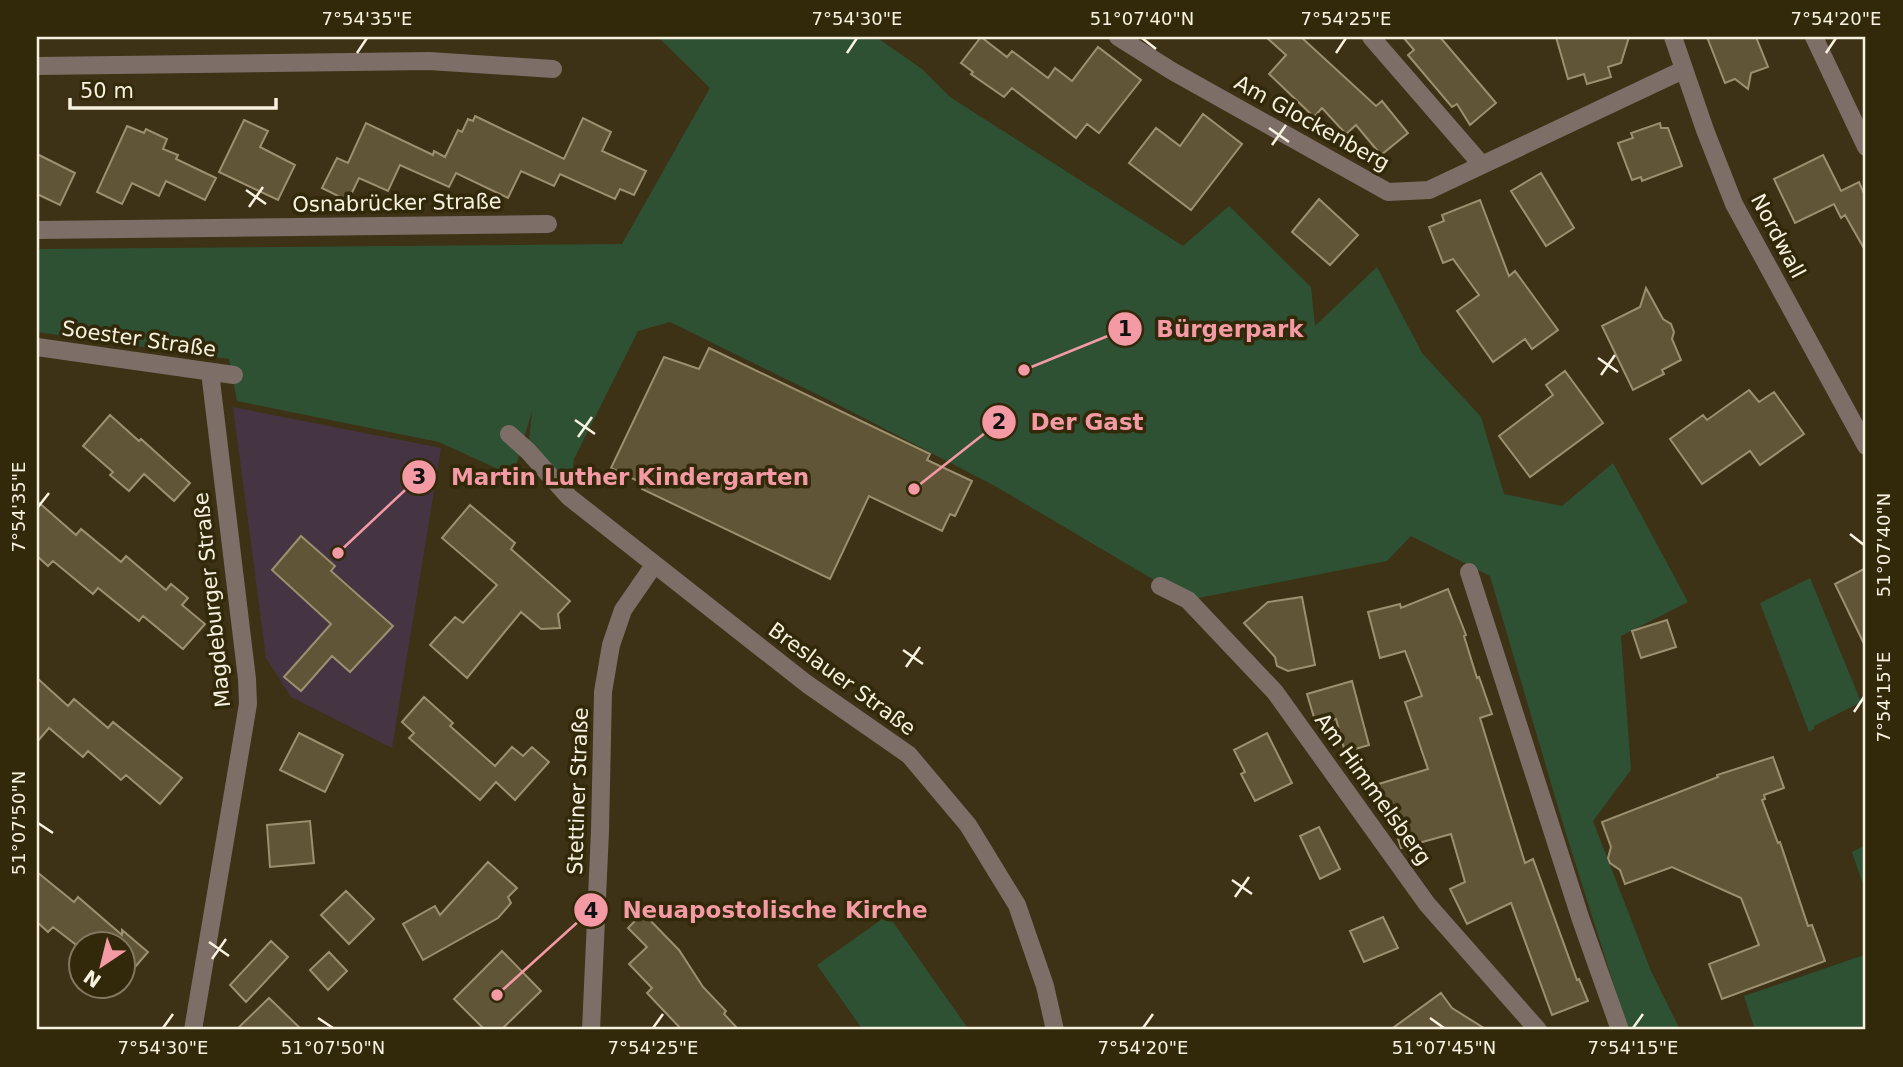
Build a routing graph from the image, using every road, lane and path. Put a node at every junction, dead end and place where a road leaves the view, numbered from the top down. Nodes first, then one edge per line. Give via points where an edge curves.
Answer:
1 (1118, 37) edge
2 (1371, 37) edge
3 (1673, 37) edge
4 (1814, 37) edge
5 (37, 66) edge
6 (553, 69) dead end
7 (1683, 70) junction
8 (1866, 147) edge
9 (1482, 165) junction
10 (548, 225) dead end
11 (37, 230) edge
12 (37, 347) edge
13 (210, 372) junction
14 (234, 375) dead end
15 (509, 434) dead end
16 (1866, 446) edge
17 (654, 565) junction
18 (1469, 572) dead end
19 (1160, 586) dead end
20 (193, 1030) edge
21 (591, 1030) edge
22 (1055, 1030) edge
23 (1538, 1030) edge
24 (1620, 1030) edge

1 - 9 street, Am Glockenberg via 1388,192 1429,190
2 - 9 street
3 - 7 street, Nordwall
4 - 8 street
5 - 6 street via 429,61
7 - 9 street, Am Glockenberg
7 - 16 street, Nordwall via 1734,204
10 - 11 street, Osnabrücker Straße
12 - 13 street, Soester Straße
13 - 14 street, Soester Straße
13 - 20 street, Magdeburger Straße via 248,704
15 - 17 street, Breslauer Straße via 569,497
17 - 21 street, Stettiner Straße via 623,610 603,692
17 - 22 street, Breslauer Straße via 807,684 909,755 968,825 1017,905
18 - 24 street
19 - 23 street, Am Himmelsberg via 1188,600 1275,692 1427,904

